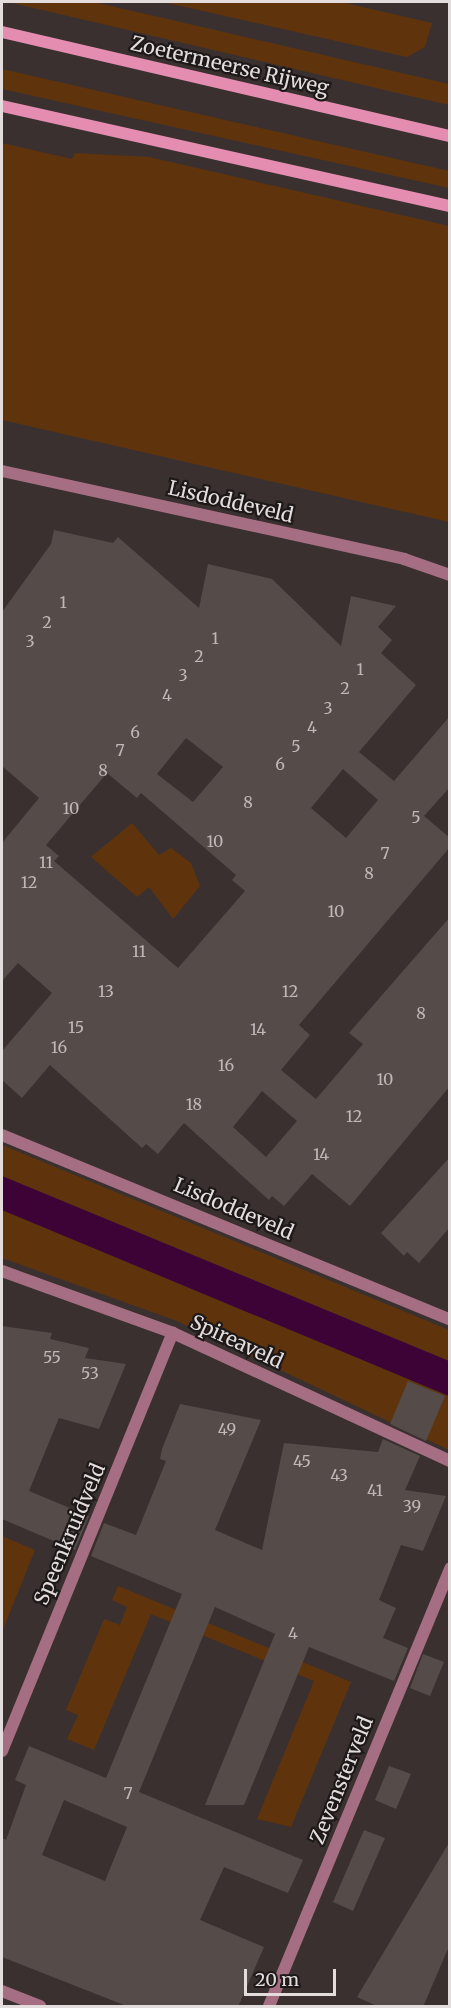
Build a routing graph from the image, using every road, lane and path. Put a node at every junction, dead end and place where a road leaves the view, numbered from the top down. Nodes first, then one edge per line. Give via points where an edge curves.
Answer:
1 (2, 32) edge
2 (2, 106) edge
3 (450, 136) edge
4 (450, 206) edge
5 (2, 473) edge
6 (450, 575) edge
7 (2, 1135) edge
8 (2, 1271) edge
9 (450, 1320) edge
10 (173, 1333) junction
11 (450, 1461) edge
12 (450, 1568) edge
13 (2, 1751) edge
14 (2, 1990) edge
15 (40, 2007) edge
16 (269, 2007) edge

1 - 3 main road, Zoetermeerse Rijweg
2 - 4 main road
5 - 6 street, Lisdoddeveld via 404,559
7 - 9 street, Lisdoddeveld
8 - 10 street, Spireaveld
10 - 11 street, Spireaveld
10 - 13 street, Speenkruidveld
12 - 16 street, Zevensterveld
14 - 15 street

